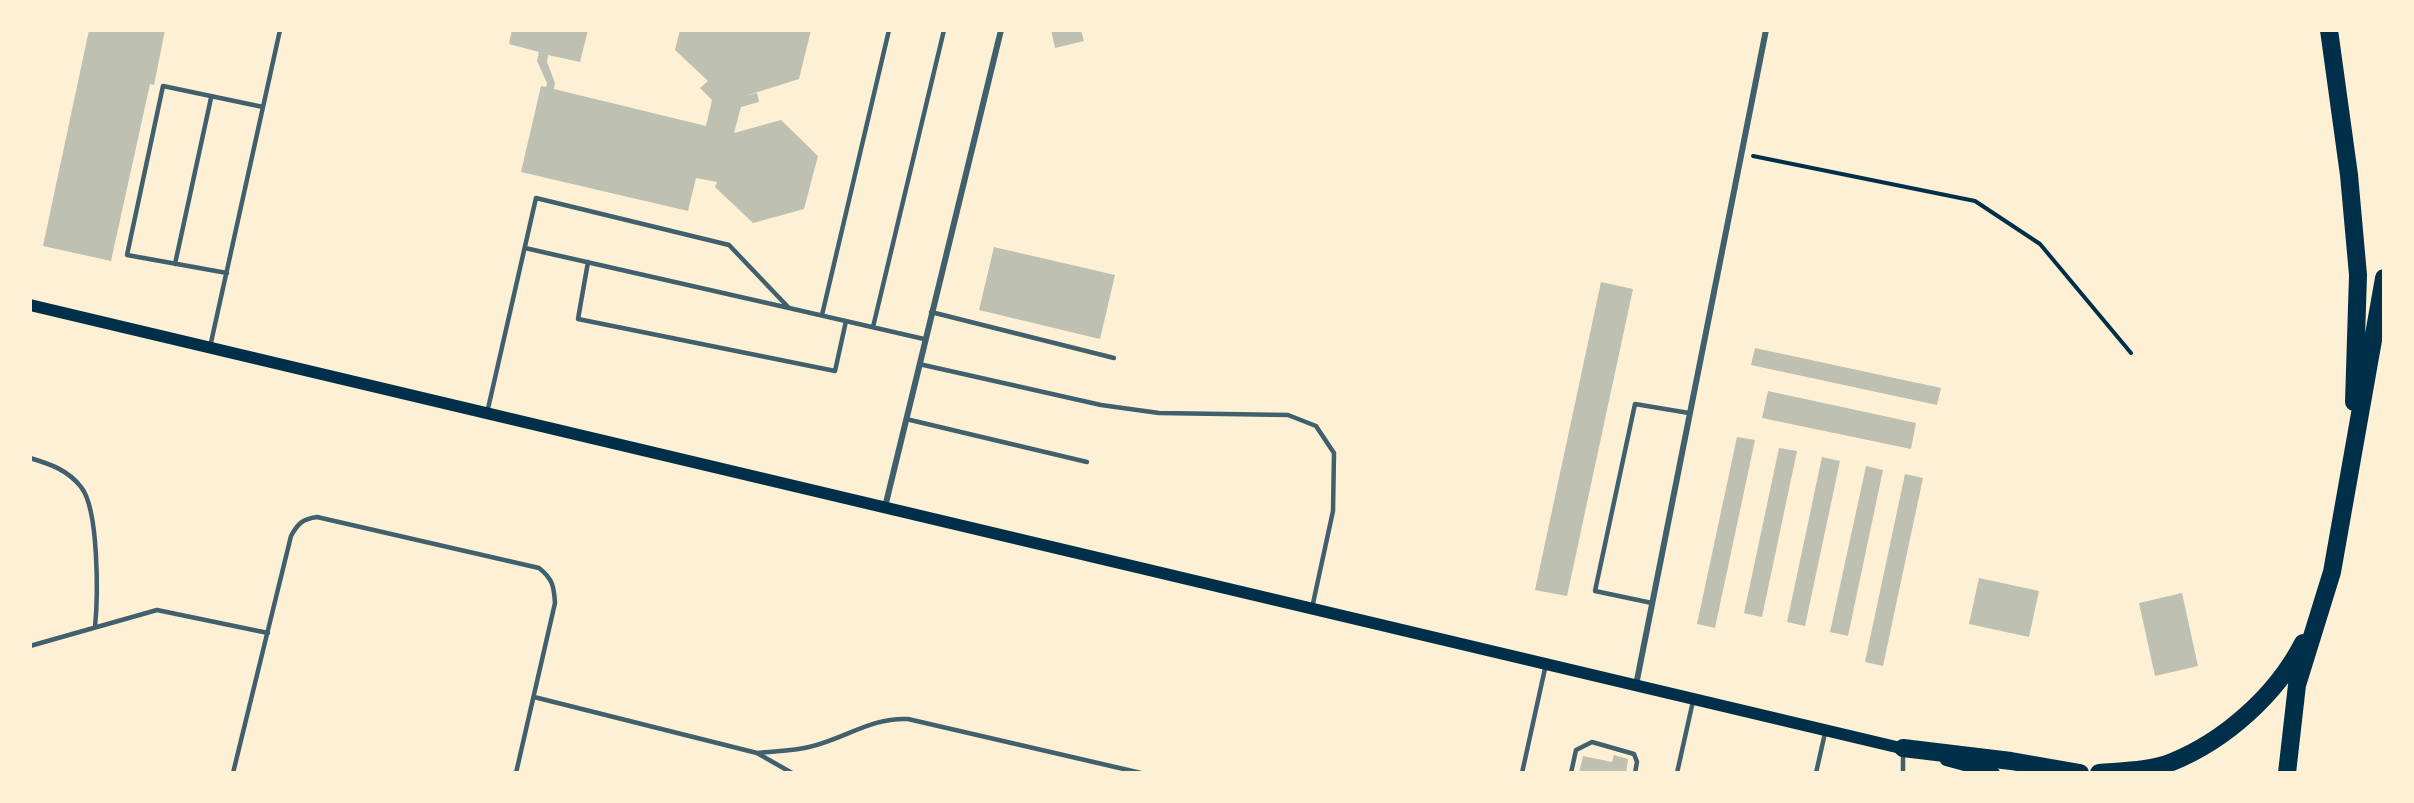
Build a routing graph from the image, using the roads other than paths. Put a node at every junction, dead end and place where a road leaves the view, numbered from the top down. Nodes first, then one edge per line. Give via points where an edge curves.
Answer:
1 (280, 30) edge
2 (889, 30) edge
3 (944, 30) edge
4 (1001, 30) edge
5 (1766, 30) edge
6 (2329, 30) edge
7 (211, 98) junction
8 (263, 106) junction
9 (525, 248) junction
10 (588, 262) junction
11 (176, 264) junction
12 (227, 273) junction
13 (2384, 278) edge
14 (30, 305) edge
15 (789, 308) junction
16 (931, 312) junction
17 (822, 315) junction
18 (846, 321) junction
19 (873, 327) junction
20 (924, 339) junction
21 (210, 348) junction
22 (1114, 358) dead end
23 (918, 364) junction
24 (487, 413) junction
25 (1689, 413) junction
26 (906, 418) junction
27 (30, 458) edge
28 (1087, 462) dead end
29 (2350, 464) junction
30 (885, 507) junction
31 (2324, 601) junction
32 (1652, 603) junction
33 (1312, 608) junction
34 (95, 627) junction
35 (267, 633) junction
36 (30, 645) edge
37 (1546, 664) junction
38 (1636, 685) junction
39 (534, 697) junction
40 (1694, 699) junction
41 (1826, 730) junction
42 (1903, 748) junction
43 (757, 753) junction
44 (1973, 770) edge
45 (233, 773) edge
46 (516, 773) edge
47 (792, 773) edge
48 (1141, 773) edge
49 (1522, 773) edge
50 (1571, 773) edge
51 (1635, 773) edge
52 (1677, 773) edge
53 (1816, 773) edge
54 (1904, 773) edge
55 (1994, 773) edge
56 (2080, 773) edge
57 (2099, 773) edge
58 (2287, 773) edge

1 - 8 lane
2 - 17 lane
3 - 19 lane
4 - 16 street
5 - 25 street
6 - 29 highway via 2358,275
7 - 8 lane
7 - 11 lane
7 - 11 lane via 163,86 127,255
8 - 12 lane
9 - 10 lane
9 - 15 lane via 536,198 729,245
9 - 24 lane
10 - 15 lane
10 - 18 lane via 578,319 835,371
11 - 12 lane
12 - 21 lane
13 - 29 highway
14 - 21 main road
15 - 17 lane
16 - 20 street
16 - 22 lane
17 - 18 lane
18 - 19 lane
19 - 20 lane
20 - 23 street
21 - 24 main road
23 - 26 street
23 - 33 lane via 1101,405 1159,413 1288,415 1316,426 1334,453 1333,511
24 - 30 main road
25 - 32 street
25 - 32 lane via 1635,404 1595,591
26 - 28 lane
26 - 30 street
27 - 34 lane via 53,464 83,488 99,577
29 - 31 highway
30 - 33 main road
31 - 57 highway via 2286,671 2271,691 2235,723 2171,763
31 - 58 highway via 2297,685
32 - 38 street
33 - 37 main road
34 - 35 lane via 157,610
34 - 36 lane
35 - 39 lane via 291,536 298,524 317,517 348,522 539,568 549,576 555,603
35 - 45 lane
37 - 38 main road
37 - 49 lane
38 - 40 main road
39 - 43 lane
39 - 46 lane
40 - 41 main road
40 - 52 lane
41 - 42 main road
41 - 53 lane
42 - 44 main road
42 - 54 lane
42 - 56 highway via 2011,760
43 - 47 lane
43 - 48 lane via 808,748 881,721 908,719
44 - 55 main road
50 - 51 lane via 1576,750 1592,742 1634,754

